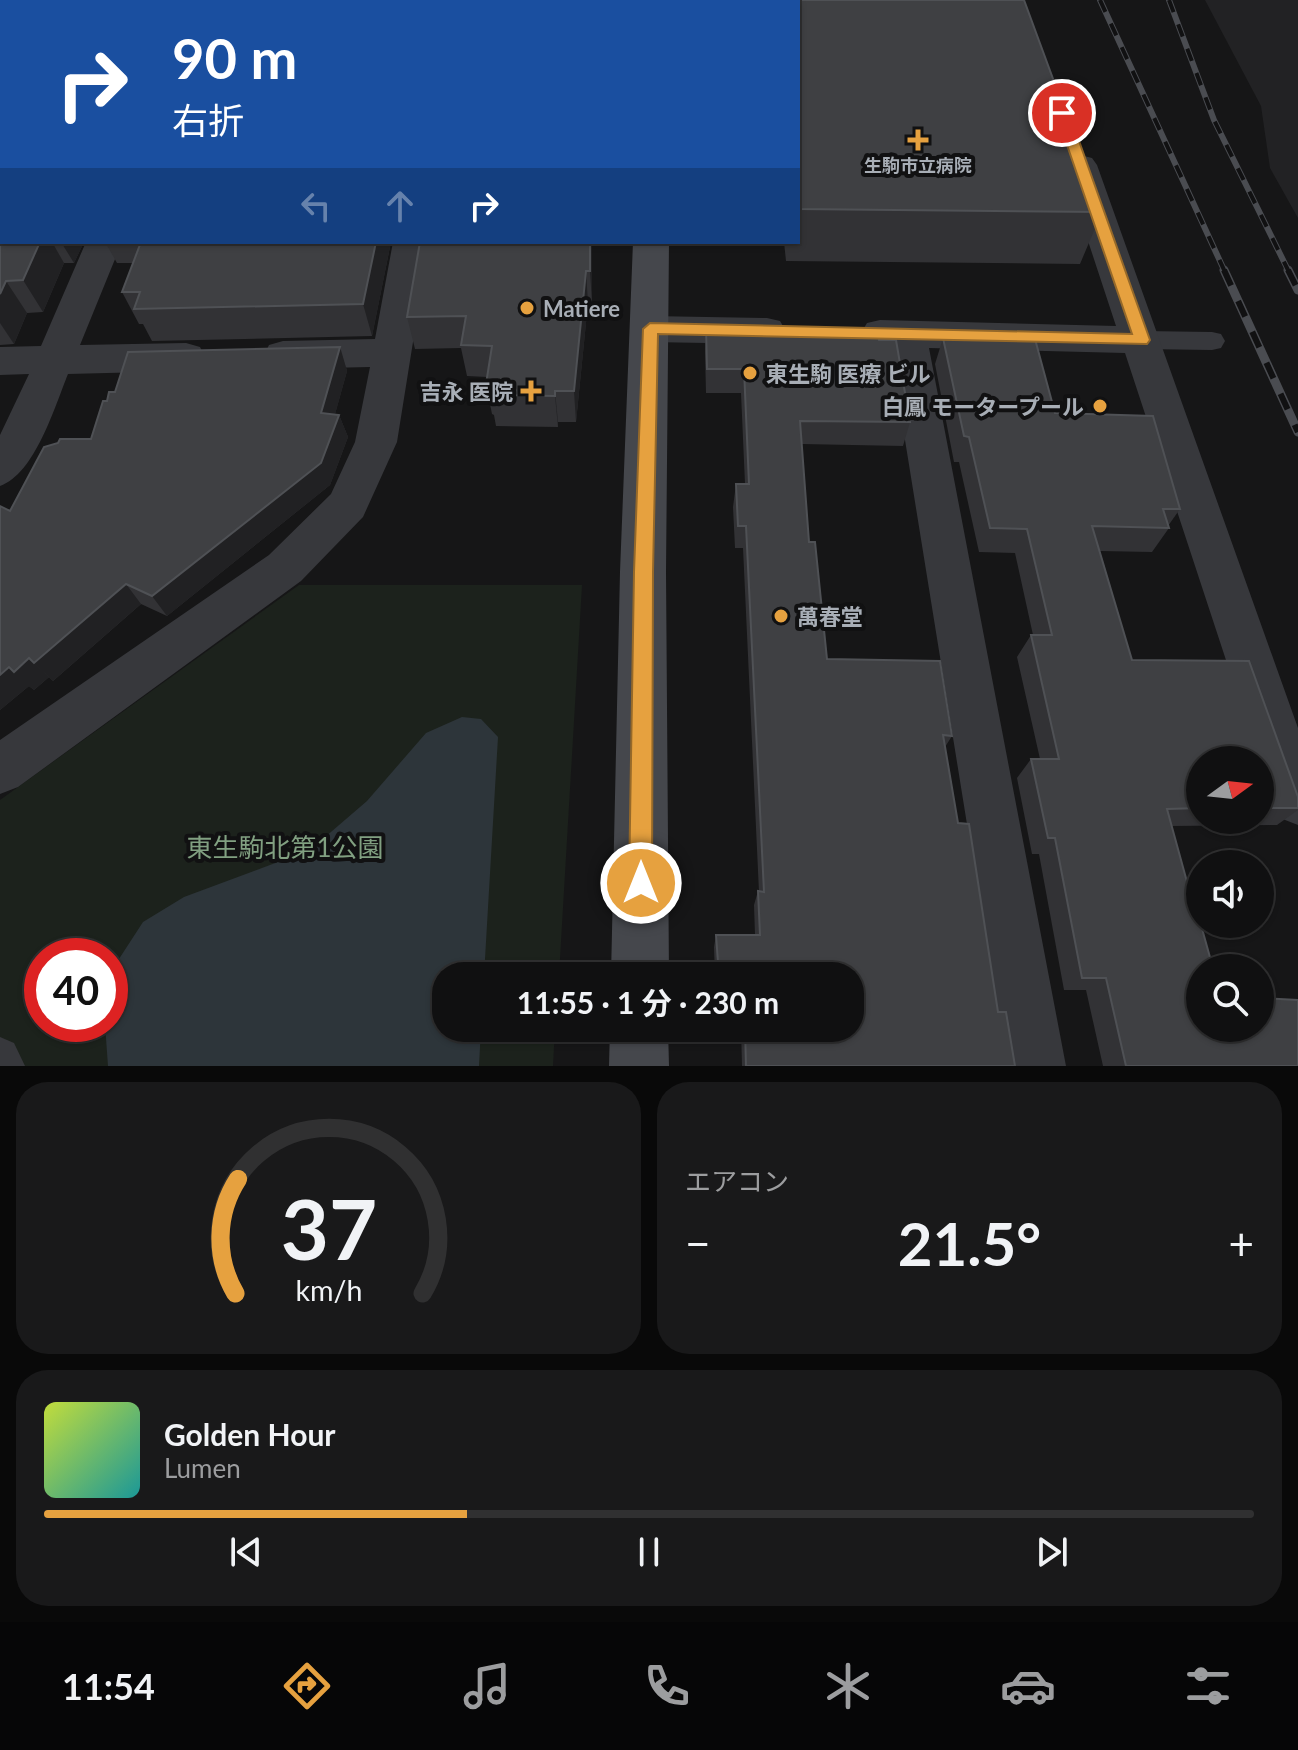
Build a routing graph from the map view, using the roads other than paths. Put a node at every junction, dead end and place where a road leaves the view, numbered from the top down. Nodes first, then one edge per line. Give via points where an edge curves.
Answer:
1 (1069, 133) edge
2 (103, 244) edge
3 (411, 244) edge
4 (651, 244) edge
5 (650, 329) junction
6 (801, 332) edge
7 (846, 332) edge
8 (907, 334) junction
9 (1142, 340) junction
10 (1212, 341) dead end
11 (393, 353) junction
12 (54, 360) junction
13 (0, 361) edge
14 (0, 469) edge
15 (0, 770) edge
16 (1298, 800) edge
17 (640, 962) edge
18 (639, 1042) edge
19 (0, 1057) edge
20 (5, 1066) edge
21 (639, 1066) edge
22 (1036, 1066) edge

1 - 9 street
2 - 12 street
3 - 11 street
4 - 5 street
5 - 6 street
5 - 17 street
7 - 8 street
8 - 9 street
8 - 22 street
9 - 10 lane
9 - 16 street
11 - 12 street
11 - 15 street via 376,442 348,505 285,568
12 - 13 street
12 - 14 street via 24,432
18 - 21 street
19 - 20 lane

